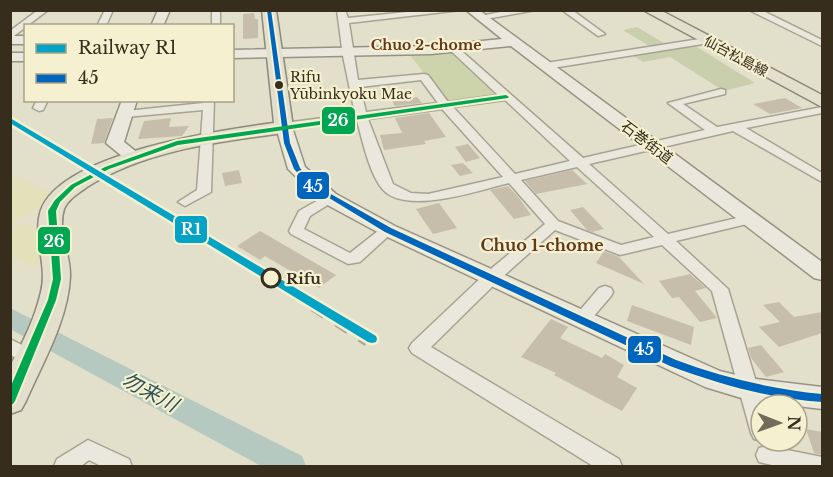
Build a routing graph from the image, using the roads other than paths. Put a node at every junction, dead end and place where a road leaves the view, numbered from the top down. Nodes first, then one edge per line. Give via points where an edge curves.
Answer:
1 (44, 10) edge
2 (109, 10) edge
3 (164, 10) edge
4 (269, 10) edge
5 (342, 10) edge
6 (457, 10) edge
7 (532, 10) edge
8 (566, 10) edge
9 (649, 10) edge
10 (659, 10) edge
11 (753, 10) edge
12 (409, 13) edge
13 (476, 14) edge
14 (346, 21) junction
15 (27, 23) joint
16 (10, 24) edge
17 (101, 24) edge
18 (158, 24) edge
19 (24, 26) edge
20 (601, 34) dead end
21 (10, 38) edge
22 (706, 40) junction
23 (513, 42) junction
24 (822, 43) edge
25 (454, 49) junction
26 (347, 52) junction
27 (274, 53) junction
28 (234, 54) edge
29 (546, 66) junction
30 (354, 84) junction
31 (721, 92) dead end
32 (822, 96) edge
33 (506, 97) junction
34 (822, 102) edge
35 (209, 103) edge
36 (445, 105) junction
37 (128, 107) edge
38 (822, 110) edge
39 (360, 117) junction
40 (284, 127) junction
41 (735, 127) junction
42 (715, 131) junction
43 (207, 137) junction
44 (115, 143) junction
45 (652, 145) junction
46 (134, 157) junction
47 (578, 162) junction
48 (107, 168) junction
49 (512, 178) junction
50 (822, 178) edge
51 (329, 198) junction
52 (184, 202) dead end
53 (750, 219) junction
54 (554, 224) junction
55 (388, 230) junction
56 (665, 240) junction
57 (822, 273) edge
58 (492, 277) junction
59 (605, 292) dead end
60 (582, 319) junction
61 (24, 351) edge
62 (748, 389) junction
63 (749, 393) edge
64 (822, 399) edge
65 (10, 401) edge
66 (767, 454) edge
67 (65, 466) edge
68 (122, 466) edge
69 (611, 466) edge
70 (822, 466) edge

1 - 15 street
2 - 17 street
3 - 18 street
4 - 27 main road
5 - 14 street
6 - 12 street
7 - 13 street
8 - 20 street
9 - 22 main road, 仙台松島線
10 - 32 main road, 仙台松島線
11 - 24 street
12 - 14 street
13 - 23 street, 石巻街道
14 - 26 street
15 - 16 street
19 - 21 street
22 - 29 street
22 - 34 main road, 仙台松島線
23 - 25 street
23 - 29 street, 石巻街道
25 - 26 street
25 - 33 street
26 - 27 street
26 - 30 street
27 - 28 street
27 - 40 main road
29 - 45 street, 石巻街道
30 - 36 street via 424,77
30 - 39 street
31 - 42 street via 674,103
33 - 36 street
33 - 47 street
35 - 37 street
35 - 43 street
36 - 39 street
36 - 49 street
37 - 44 street
38 - 41 street
39 - 40 street
39 - 49 street via 387,186 396,193 428,198
40 - 43 main road
40 - 51 street via 297,169
41 - 42 street
41 - 50 street
42 - 45 street
43 - 46 main road
43 - 52 street via 204,192
44 - 46 street
44 - 48 street
45 - 47 street
45 - 53 street, 石巻街道
46 - 48 main road
47 - 49 street
47 - 56 street
48 - 61 main road via 66,192 52,211 58,265 52,300
49 - 54 street
51 - 55 street
51 - 55 street via 303,214 296,231 348,259
53 - 56 street
53 - 57 street, 石巻街道
54 - 56 street via 620,250
54 - 58 street
55 - 58 street
56 - 62 street via 720,289
58 - 60 street
58 - 69 street via 418,348
59 - 60 street
60 - 62 street via 673,363
61 - 65 main road
62 - 63 street
62 - 64 street
66 - 70 street
67 - 68 street via 88,449

